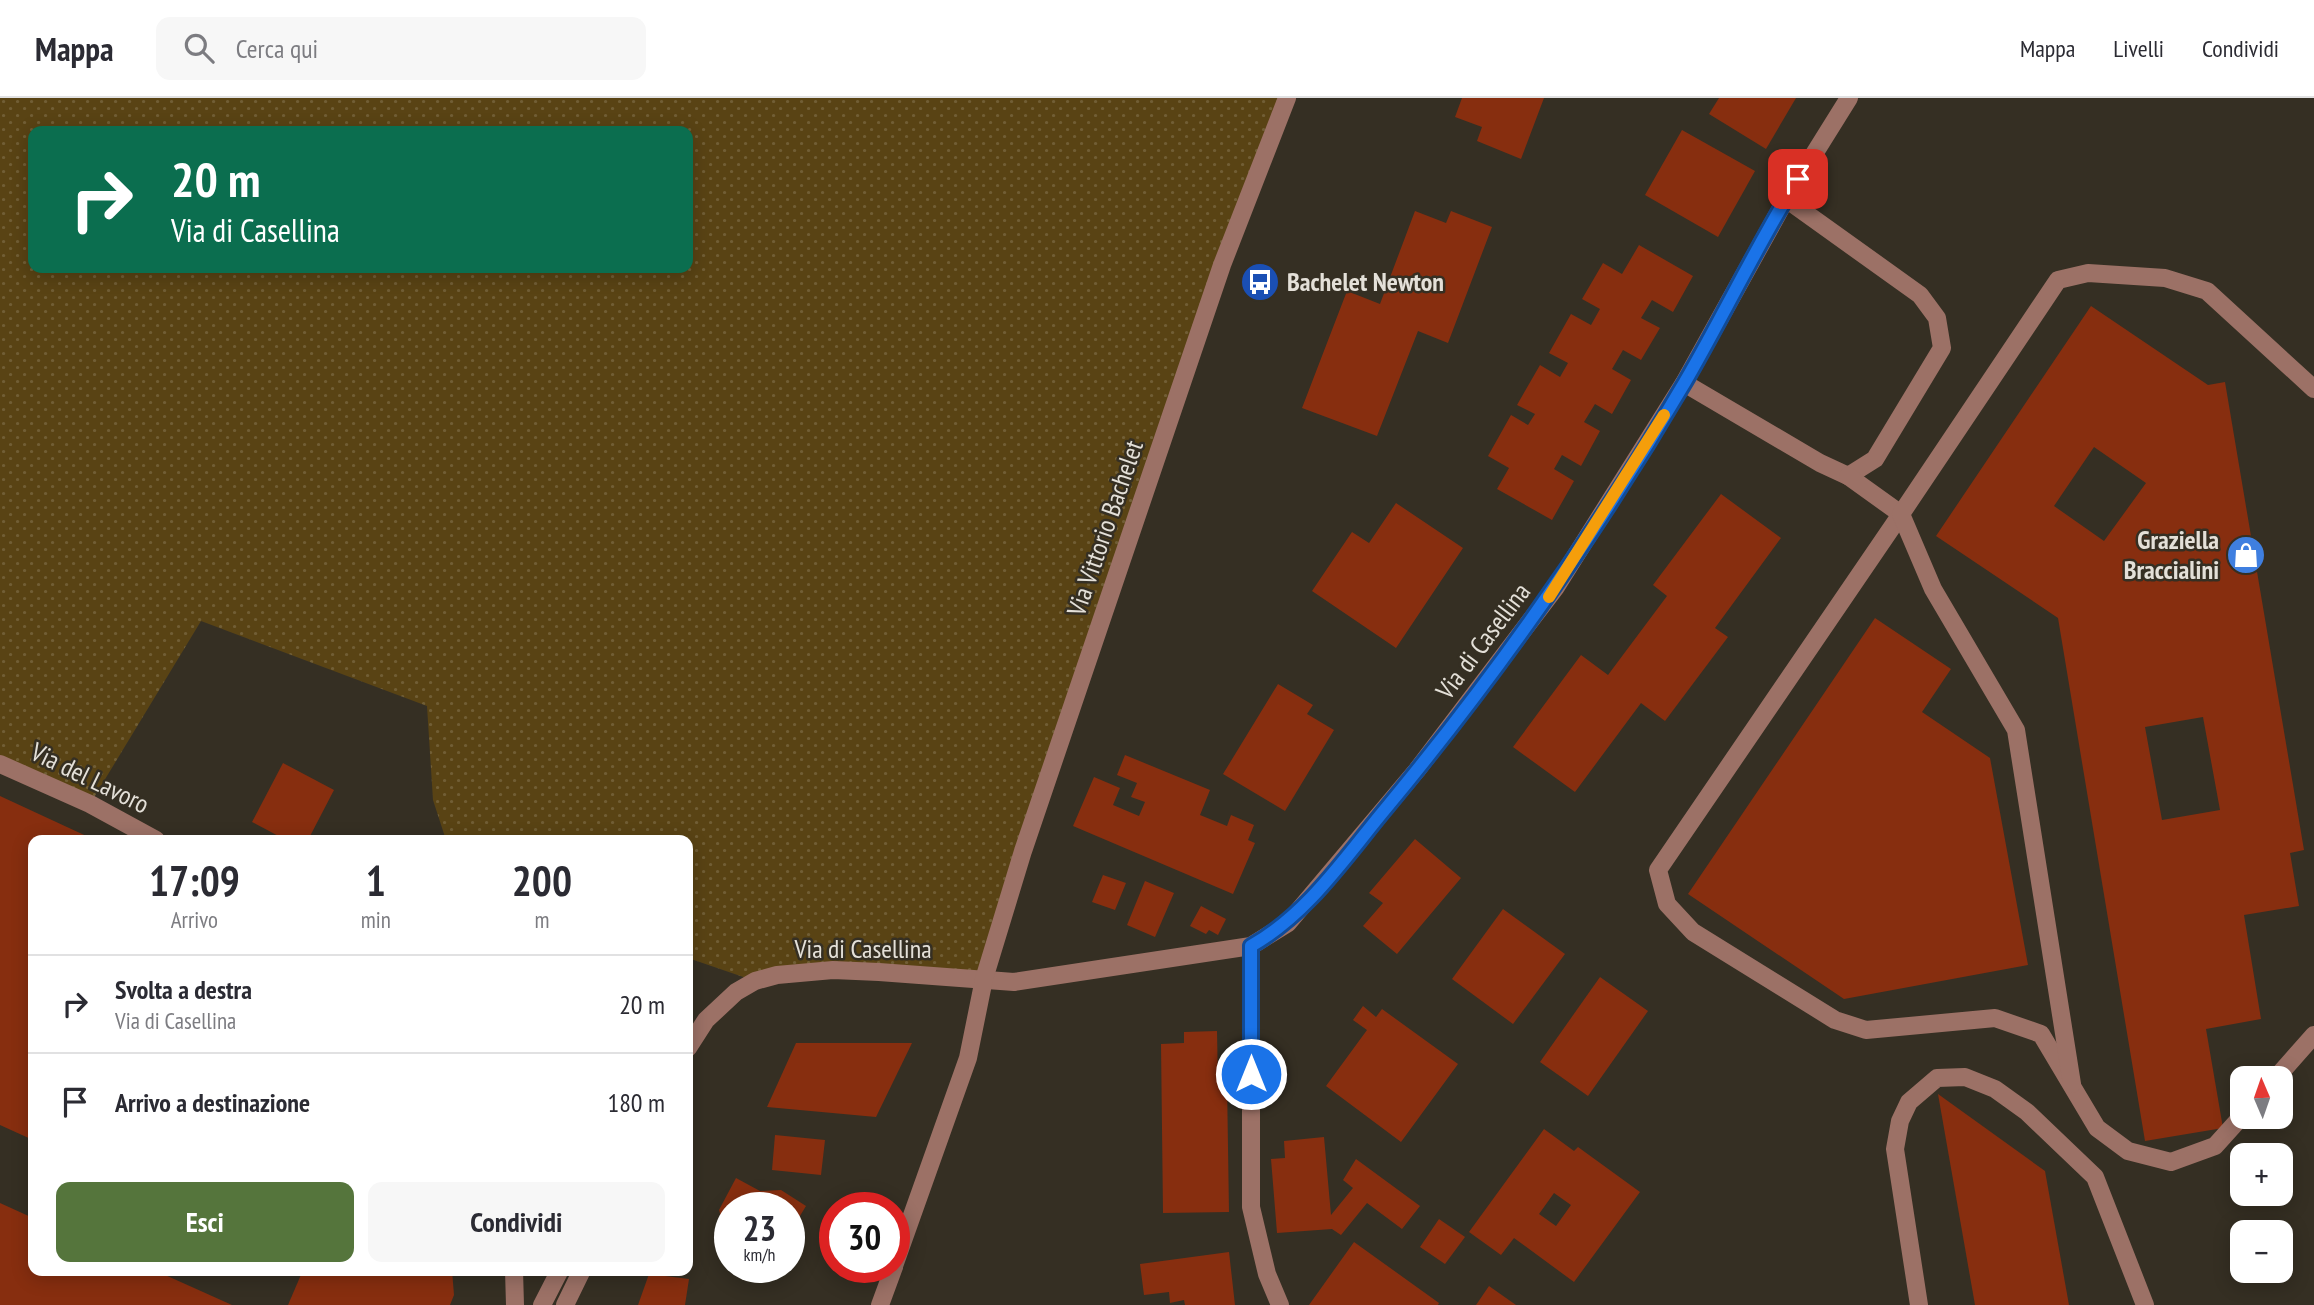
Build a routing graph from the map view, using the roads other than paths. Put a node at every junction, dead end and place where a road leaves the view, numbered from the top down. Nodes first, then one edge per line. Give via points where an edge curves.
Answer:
1 (1287, 98) edge
2 (1849, 98) edge
3 (1786, 199) junction
4 (1684, 383) junction
5 (2314, 389) edge
6 (1848, 476) junction
7 (1901, 514) junction
8 (0, 764) edge
9 (147, 835) edge
10 (1251, 946) junction
11 (984, 979) junction
12 (2314, 1035) edge
13 (693, 1040) edge
14 (2287, 1066) edge
15 (2073, 1091) junction
16 (2231, 1129) edge
17 (910, 1222) edge
18 (514, 1276) edge
19 (557, 1276) edge
20 (579, 1276) edge
21 (888, 1283) edge
22 (515, 1305) edge
23 (542, 1305) edge
24 (565, 1305) edge
25 (880, 1305) edge
26 (1280, 1305) edge
27 (1919, 1305) edge
28 (2145, 1305) edge

1 - 11 street, Via Vittorio Bachelet via 1222,265
2 - 3 street, Via di Casellina
3 - 4 street, Via di Casellina
3 - 6 street via 1920,295 1937,318 1942,348 1875,459
4 - 6 street
4 - 10 street, Via di Casellina via 1556,587 1486,682 1304,905 1287,923
5 - 7 street via 2207,291 2165,278 2088,273 2058,280
6 - 7 street
7 - 15 street via 1933,589 2016,730
7 - 15 street via 1658,870 1667,904 1693,932 1835,1020 1866,1030 1995,1018 2041,1034
8 - 9 street, Via del Lavoro
10 - 11 street, Via di Casellina via 1014,982
10 - 26 street via 1251,1207 1267,1275
11 - 13 street, Via di Casellina via 845,971 777,975 736,992 706,1020
11 - 17 street via 968,1058
12 - 14 street
15 - 16 street via 2097,1128 2128,1151 2171,1162 2216,1146
18 - 22 street
19 - 23 street
20 - 24 street
21 - 25 street
27 - 28 street via 1895,1149 1900,1121 1909,1102 1937,1078 1965,1077 1995,1089 2027,1112 2095,1177

